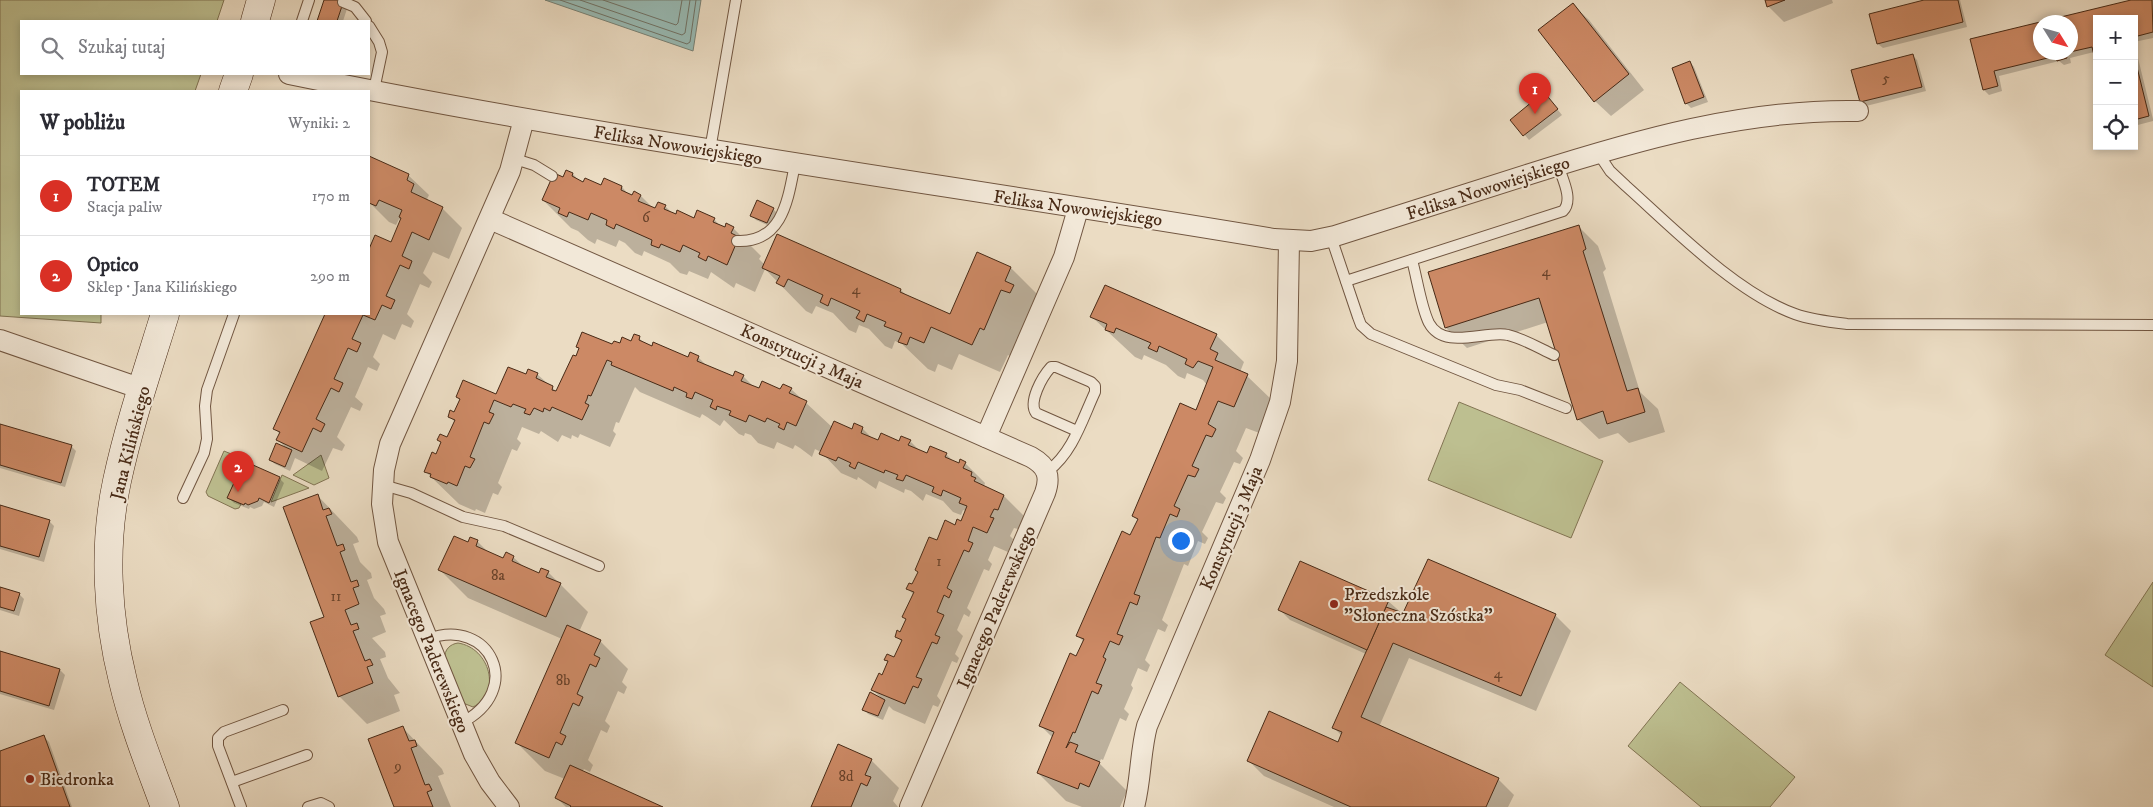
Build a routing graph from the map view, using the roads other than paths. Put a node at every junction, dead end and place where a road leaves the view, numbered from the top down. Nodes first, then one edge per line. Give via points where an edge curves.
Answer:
1 (261, 0) edge
2 (309, 0) edge
3 (736, 0) edge
4 (343, 2) dead end
5 (254, 20) edge
6 (302, 20) edge
7 (365, 20) edge
8 (370, 28) edge
9 (370, 62) edge
10 (380, 64) junction
11 (239, 75) edge
12 (292, 75) edge
13 (310, 85) edge
14 (233, 90) edge
15 (374, 90) junction
16 (1858, 111) dead end
17 (524, 119) junction
18 (710, 150) junction
19 (1598, 153) junction
20 (515, 159) junction
21 (795, 164) junction
22 (1558, 165) junction
23 (552, 176) dead end
24 (1078, 209) junction
25 (490, 219) junction
26 (1331, 237) junction
27 (737, 241) dead end
28 (1289, 241) junction
29 (1412, 260) junction
30 (1346, 281) junction
31 (165, 315) edge
32 (234, 315) edge
33 (2153, 325) edge
34 (0, 340) edge
35 (1554, 355) dead end
36 (142, 389) junction
37 (1566, 408) dead end
38 (1077, 431) junction
39 (986, 436) junction
40 (1048, 472) junction
41 (383, 485) junction
42 (182, 498) dead end
43 (599, 566) dead end
44 (428, 639) junction
45 (282, 710) dead end
46 (461, 723) junction
47 (307, 755) dead end
48 (232, 782) junction
49 (165, 807) edge
50 (240, 807) edge
51 (308, 807) edge
52 (329, 807) edge
53 (509, 807) edge
54 (910, 807) edge
55 (1134, 807) edge

1 - 5 main road
2 - 6 lane
3 - 18 lane
4 - 7 lane via 355,7
8 - 10 lane via 382,47
9 - 10 lane
10 - 15 lane
11 - 14 main road
12 - 13 street, Feliksa Nowowiejskiego
13 - 15 street, Feliksa Nowowiejskiego
15 - 17 street, Feliksa Nowowiejskiego
16 - 19 street, Feliksa Nowowiejskiego via 1797,112 1731,120
17 - 18 street, Feliksa Nowowiejskiego
17 - 20 street
18 - 21 street, Feliksa Nowowiejskiego
19 - 22 street, Feliksa Nowowiejskiego
19 - 33 lane via 1626,186 1732,278 1794,314 1848,324
20 - 23 lane
20 - 25 street
21 - 24 street, Feliksa Nowowiejskiego
21 - 27 lane via 789,195 778,221 764,236
22 - 26 street, Feliksa Nowowiejskiego
22 - 29 lane via 1568,199 1563,211
24 - 28 street, Feliksa Nowowiejskiego
24 - 39 street via 1064,257
25 - 39 street, Konstytucji 3 Maja
25 - 41 street, Ignacego Paderewskiego via 398,425 387,456
26 - 28 street, Feliksa Nowowiejskiego
26 - 30 lane
28 - 55 street, Konstytucji 3 Maja via 1287,362 1280,402 1260,460 1152,712 1142,745
29 - 30 lane
29 - 35 lane via 1429,323 1440,333 1459,338 1508,335
30 - 37 lane via 1361,325 1371,334 1496,385 1520,390
31 - 36 main road, Jana Kilińskiego
32 - 42 lane via 207,390 204,453
34 - 36 street
36 - 49 main road, Jana Kilińskiego via 116,483 109,541 109,583 111,615 123,682
38 - 38 lane via 1095,386 1056,367 1051,368 1046,372 1034,401 1034,410
38 - 40 lane via 1063,458
39 - 40 street via 1031,457
40 - 54 street, Ignacego Paderewskiego via 1045,493
41 - 43 lane via 411,493 463,517 504,526
41 - 44 street, Ignacego Paderewskiego via 388,542
44 - 46 street, Ignacego Paderewskiego
44 - 46 lane via 447,634 464,637 485,650 494,664 496,680 489,698 474,716
45 - 48 lane via 224,732 218,738
46 - 53 street, Ignacego Paderewskiego via 490,782
47 - 48 lane
48 - 50 lane
51 - 52 lane via 321,803

